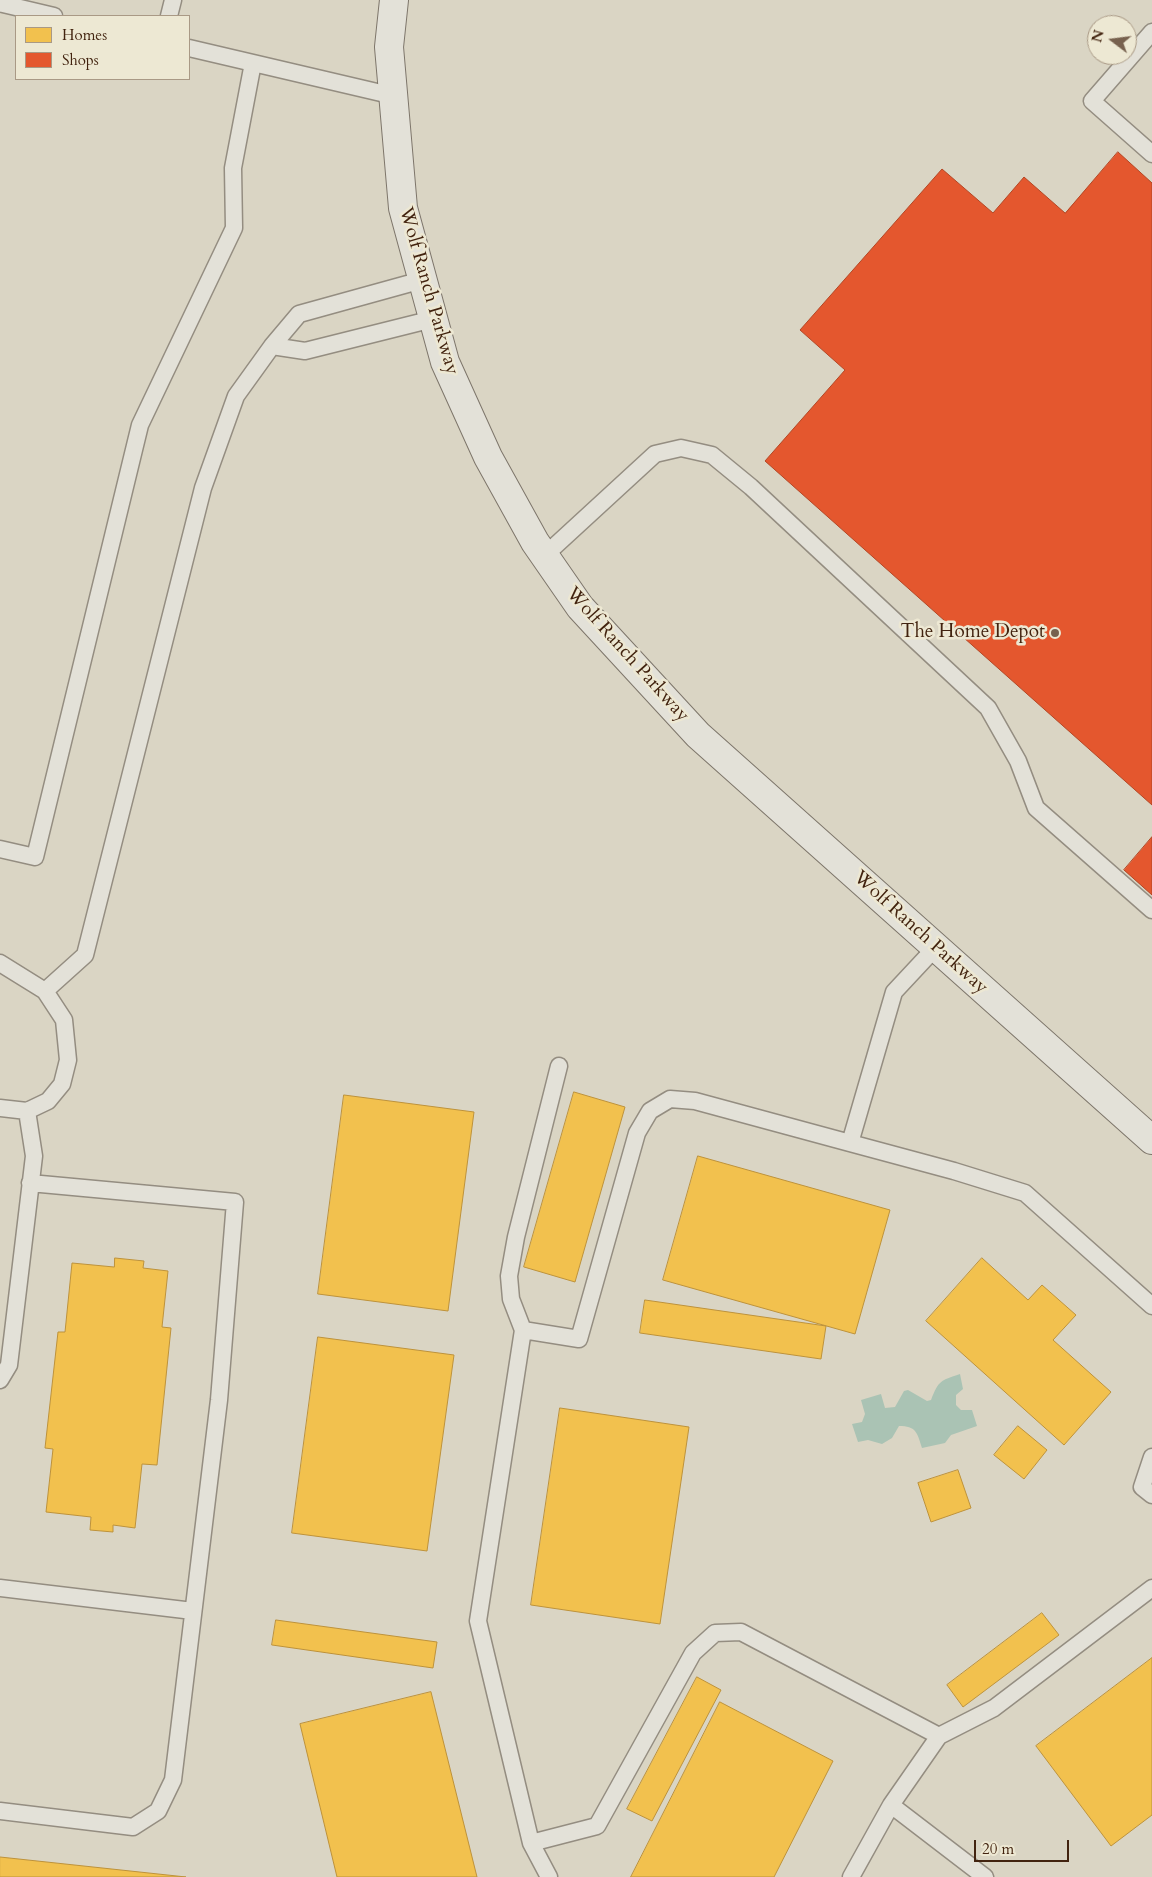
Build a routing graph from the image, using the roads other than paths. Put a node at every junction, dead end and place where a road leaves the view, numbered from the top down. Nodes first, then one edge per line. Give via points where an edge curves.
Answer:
1 (173, 0) edge
2 (394, 0) edge
3 (2, 7) edge
4 (48, 15) edge
5 (169, 15) edge
6 (1152, 32) edge
7 (190, 48) edge
8 (253, 63) junction
9 (394, 96) junction
10 (1152, 154) edge
11 (422, 280) junction
12 (433, 320) junction
13 (272, 346) junction
14 (544, 556) junction
15 (0, 849) edge
16 (1152, 910) edge
17 (936, 947) junction
18 (0, 963) edge
19 (44, 991) junction
20 (559, 1066) dead end
21 (0, 1108) edge
22 (27, 1111) junction
23 (1152, 1140) edge
24 (850, 1143) junction
25 (30, 1182) junction
26 (1152, 1306) edge
27 (523, 1330) junction
28 (0, 1380) edge
29 (1152, 1457) edge
30 (1152, 1495) edge
31 (0, 1588) edge
32 (1152, 1588) edge
33 (193, 1611) junction
34 (939, 1736) junction
35 (891, 1805) junction
36 (0, 1811) edge
37 (531, 1843) junction
38 (549, 1877) edge
39 (851, 1877) edge
40 (985, 1877) edge

1 - 5 lane
2 - 9 street, Wolf Ranch Parkway via 389,47
3 - 4 lane
6 - 10 lane via 1092,101
7 - 8 lane
8 - 9 lane
8 - 15 lane via 233,168 234,228 140,425 35,857
9 - 11 street, Wolf Ranch Parkway via 403,208
11 - 12 street, Wolf Ranch Parkway
11 - 13 lane via 299,314
12 - 13 lane via 305,351
12 - 14 street, Wolf Ranch Parkway via 445,362 488,457
13 - 19 lane via 236,396 203,488 85,955
14 - 16 lane via 655,454 680,448 712,455 751,487 988,708 1018,761 1036,808
14 - 17 street, Wolf Ranch Parkway via 580,607 698,735
17 - 23 street, Wolf Ranch Parkway
17 - 24 lane via 894,992
18 - 19 lane
19 - 22 lane via 64,1020 68,1060 62,1084 48,1101
20 - 27 lane via 509,1276 511,1299
21 - 22 lane
22 - 25 lane via 34,1156
24 - 26 lane via 1025,1193
24 - 27 lane via 695,1101 670,1099 650,1111 637,1133 579,1339
25 - 28 lane via 8,1365
25 - 33 lane via 235,1202 218,1400
27 - 37 lane via 478,1622
29 - 30 lane via 1142,1487
31 - 33 lane
32 - 34 lane via 994,1708
33 - 36 lane via 173,1780 158,1811 133,1827
34 - 35 lane
34 - 37 lane via 741,1632 715,1633 693,1653 597,1826
35 - 39 lane
35 - 40 lane
37 - 38 lane

